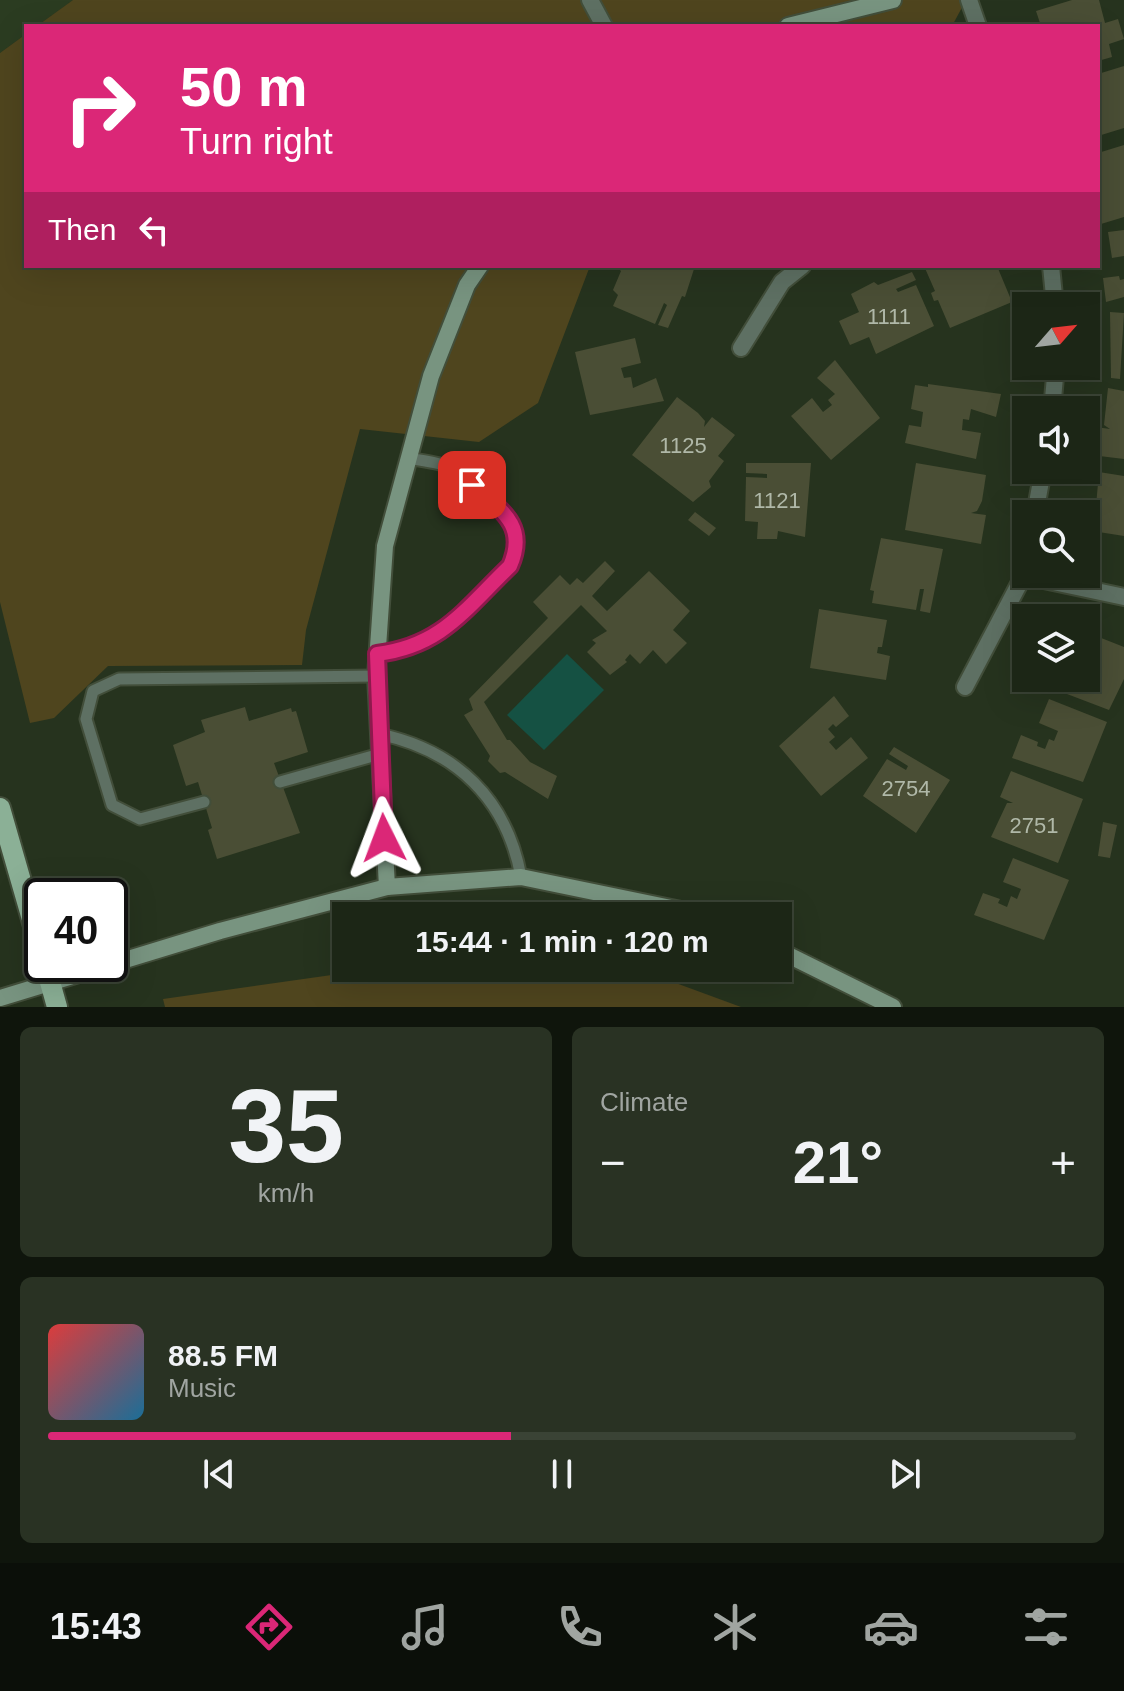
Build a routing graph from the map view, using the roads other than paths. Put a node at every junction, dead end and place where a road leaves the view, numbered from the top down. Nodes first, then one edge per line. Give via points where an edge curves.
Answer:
1 (590, 0) edge
2 (893, 0) edge
3 (969, 0) edge
4 (603, 24) edge
5 (796, 24) edge
6 (977, 24) edge
7 (479, 268) edge
8 (800, 268) edge
9 (1051, 268) edge
10 (1054, 292) edge
11 (741, 348) dead end
12 (407, 458) junction
13 (1018, 588) edge
14 (1087, 588) edge
15 (1124, 597) edge
16 (377, 654) junction
17 (376, 676) junction
18 (965, 687) dead end
19 (379, 734) junction
20 (380, 754) junction
21 (280, 782) dead end
22 (204, 802) dead end
23 (0, 808) edge
24 (521, 877) junction
25 (387, 887) junction
26 (24, 891) edge
27 (642, 902) edge
28 (128, 953) edge
29 (792, 957) edge
30 (31, 982) edge
31 (50, 982) edge
32 (0, 998) edge
33 (57, 1007) edge
34 (893, 1007) edge

1 - 4 street
2 - 5 street
3 - 6 street
7 - 12 street via 431,376
8 - 11 street via 782,282
9 - 10 street
12 - 16 street via 385,546
12 - 16 lane via 455,470 507,515 516,532 516,551 510,566 435,638 408,650
13 - 18 street
14 - 15 street
16 - 17 street
17 - 19 street
17 - 22 lane via 119,679 93,691 86,719 112,805 140,819
19 - 20 street
19 - 24 lane via 432,750 472,781 506,824
20 - 21 lane
20 - 25 street
23 - 26 main road
24 - 25 street
24 - 27 street
25 - 28 street
29 - 34 street
30 - 32 street
31 - 33 main road

